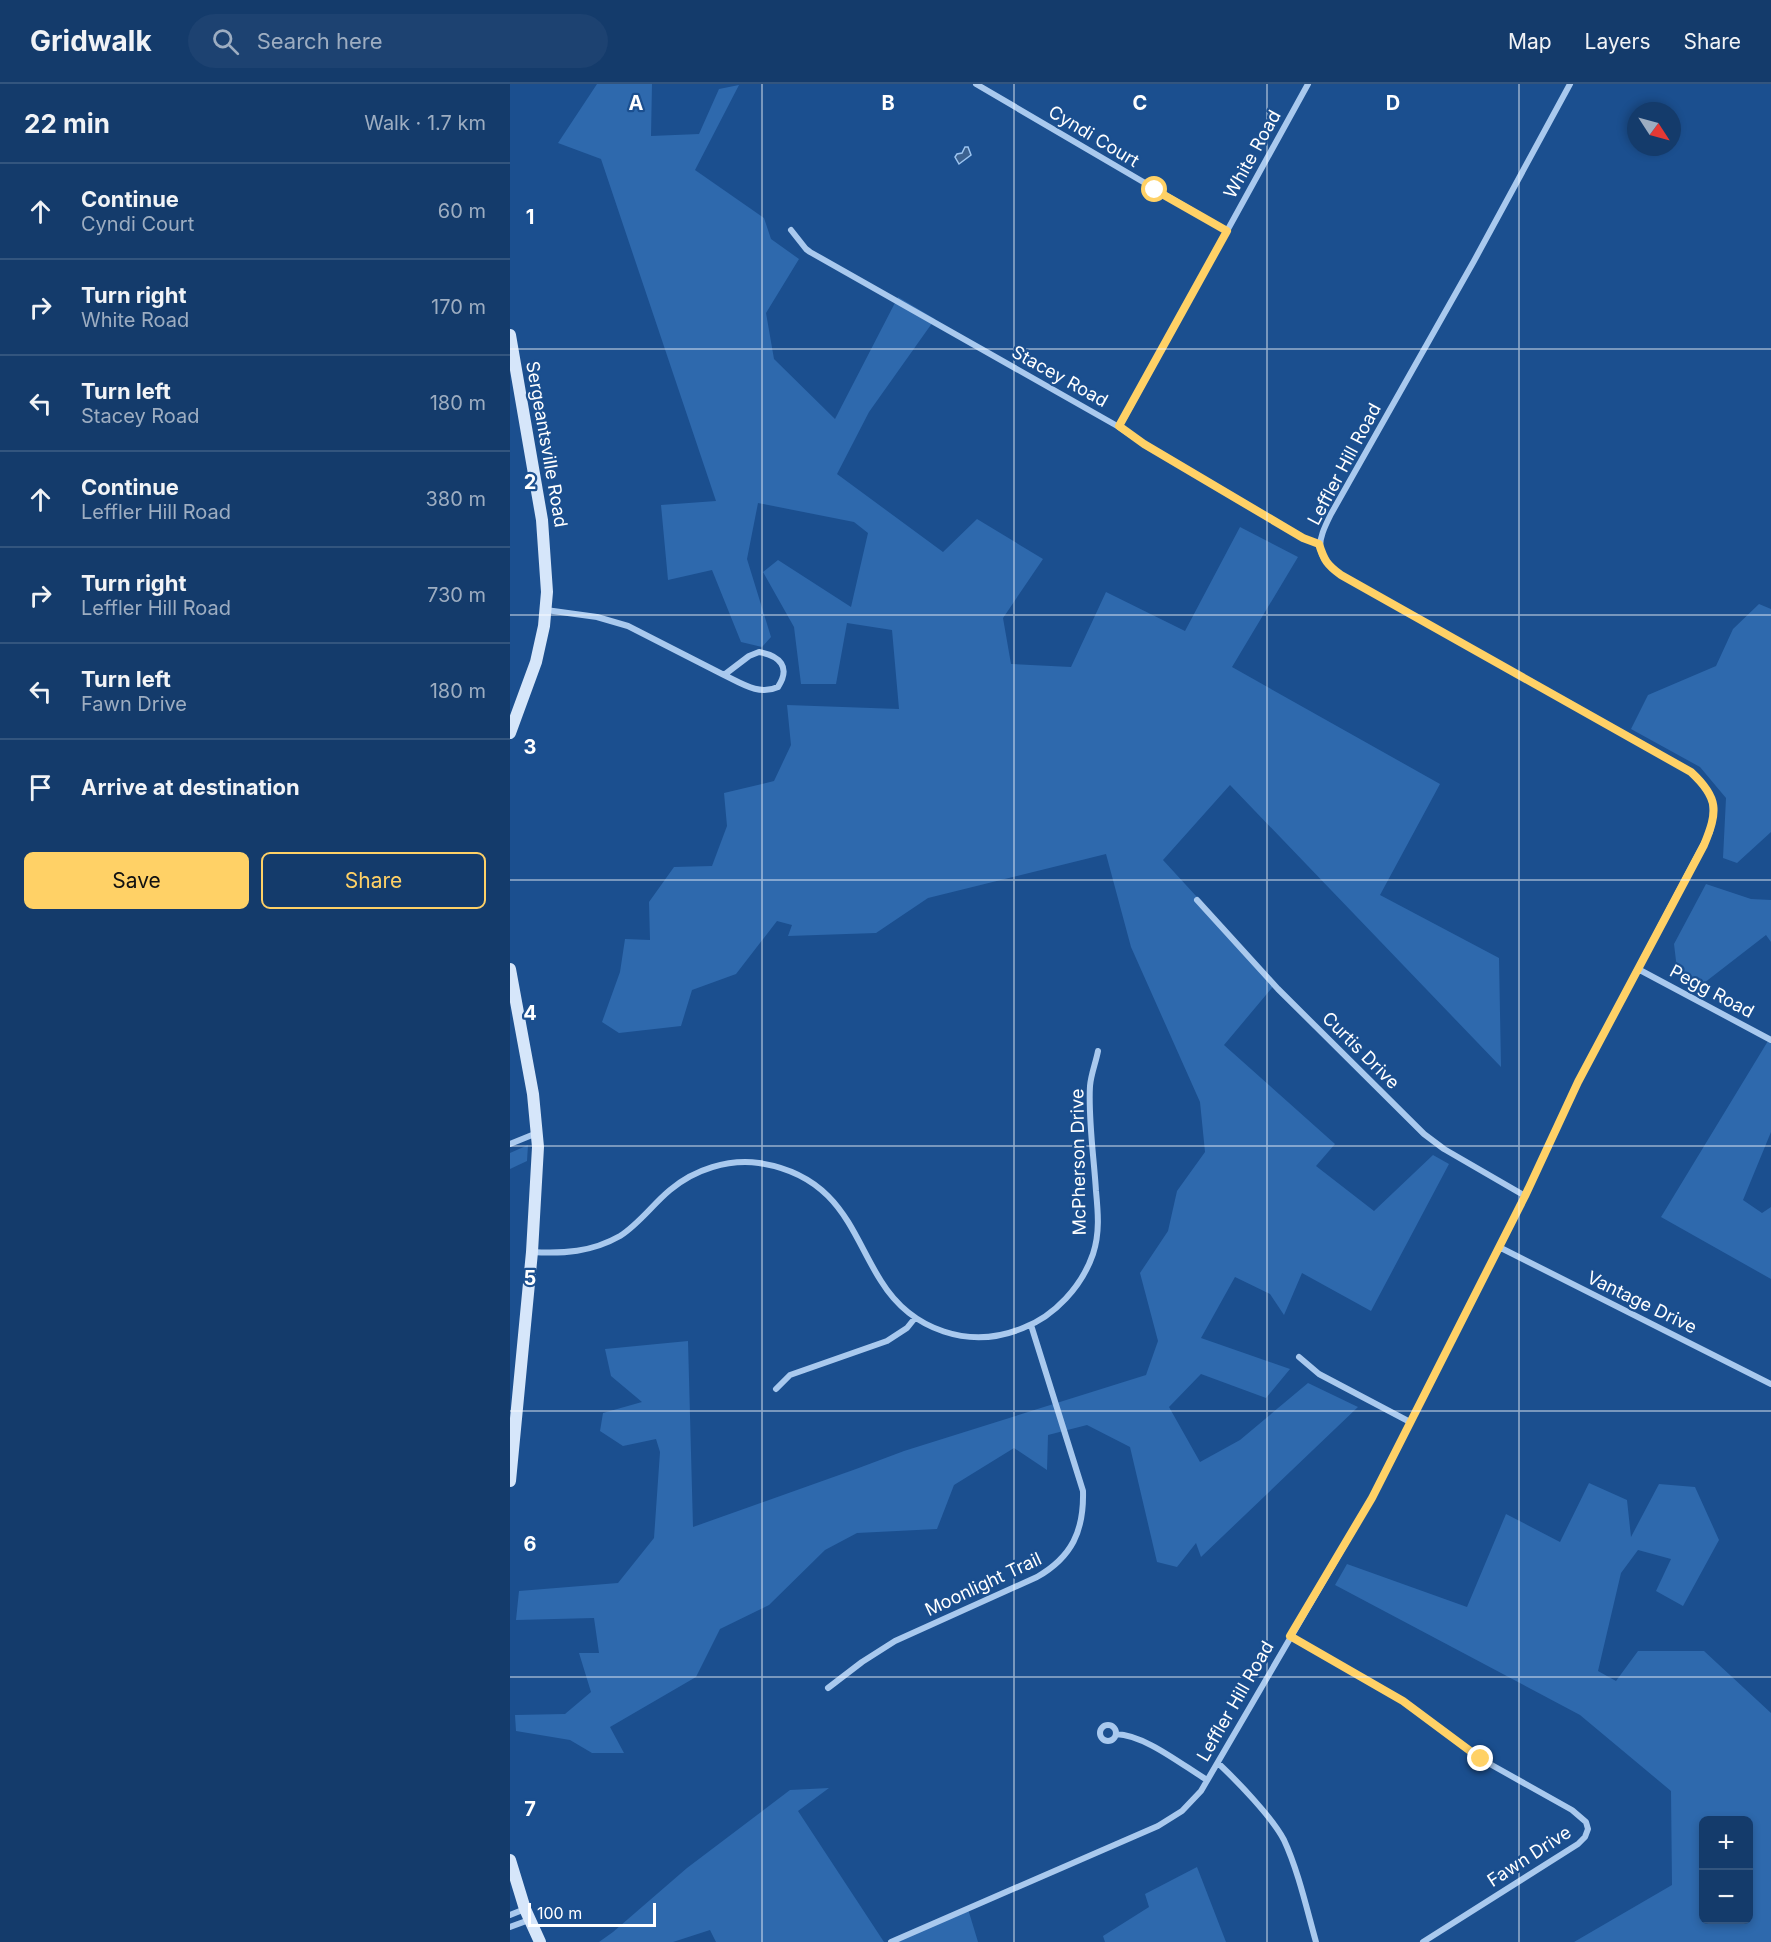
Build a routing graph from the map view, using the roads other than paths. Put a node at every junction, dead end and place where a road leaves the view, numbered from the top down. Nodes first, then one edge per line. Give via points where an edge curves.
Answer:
1 (976, 84) edge
2 (1308, 84) edge
3 (1570, 84) edge
4 (791, 230) dead end
5 (1227, 231) junction
6 (510, 335) edge
7 (1119, 426) junction
8 (1319, 544) junction
9 (546, 610) junction
10 (724, 675) junction
11 (510, 733) edge
12 (1197, 900) dead end
13 (510, 969) edge
14 (1638, 969) junction
15 (1771, 1040) edge
16 (1098, 1051) dead end
17 (537, 1133) junction
18 (510, 1144) edge
19 (1525, 1196) junction
20 (1499, 1247) junction
21 (532, 1252) junction
22 (915, 1318) junction
23 (1031, 1325) junction
24 (1299, 1357) dead end
25 (1771, 1384) edge
26 (776, 1389) dead end
27 (1410, 1422) junction
28 (510, 1481) edge
29 (1290, 1636) junction
30 (828, 1688) dead end
31 (1116, 1734) dead end
32 (1218, 1763) junction
33 (1207, 1780) junction
34 (510, 1860) edge
35 (527, 1914) junction
36 (510, 1915) edge
37 (510, 1927) edge
38 (540, 1942) edge
39 (891, 1942) edge
40 (1316, 1942) edge
41 (1424, 1942) edge

1 - 5 street, Cyndi Court
2 - 5 street, White Road
3 - 8 street, Leffler Hill Road via 1331,514
4 - 7 street, Stacey Road via 810,252
5 - 7 street, White Road
6 - 9 main road, Sergeantsville Road via 542,520
7 - 8 street, Stacey Road
8 - 14 street, Leffler Hill Road via 1323,559 1341,575 1691,772 1701,782 1714,804 1710,832
9 - 10 street via 628,626
9 - 11 main road, Sergeantsville Road via 536,662
10 - 10 street via 765,692 778,687 784,673 779,659 759,652
12 - 19 street, Curtis Drive via 1278,989 1424,1134
13 - 17 main road
14 - 15 street, Pegg Road
14 - 19 street, Leffler Hill Road via 1568,1101
16 - 23 street, McPherson Drive via 1090,1087 1099,1226 1093,1254 1082,1279 1065,1300
17 - 18 street
17 - 21 main road
19 - 20 street, Leffler Hill Road
20 - 25 street, Vantage Drive
20 - 27 street, Leffler Hill Road
21 - 22 street, McPherson Drive via 594,1248 632,1227 686,1179 728,1163 760,1163 801,1176 829,1197 846,1217 882,1282
21 - 28 main road
22 - 23 street, McPherson Drive via 951,1334 975,1338 1000,1337
22 - 26 street via 887,1341 790,1375
23 - 30 street, Moonlight Trail via 1083,1491 1076,1538 1050,1570 895,1641
24 - 27 street via 1319,1374
27 - 29 street, Leffler Hill Road via 1361,1518
29 - 32 street, Leffler Hill Road
29 - 41 street, Fawn Drive via 1403,1701 1481,1759 1572,1810 1586,1822 1588,1829 1578,1844
31 - 33 street via 1141,1740
32 - 33 street, Leffler Hill Road
32 - 40 street via 1282,1838
33 - 39 street, Leffler Hill Road via 1182,1811 1158,1826
34 - 35 main road
35 - 36 street
35 - 37 street
35 - 38 main road

